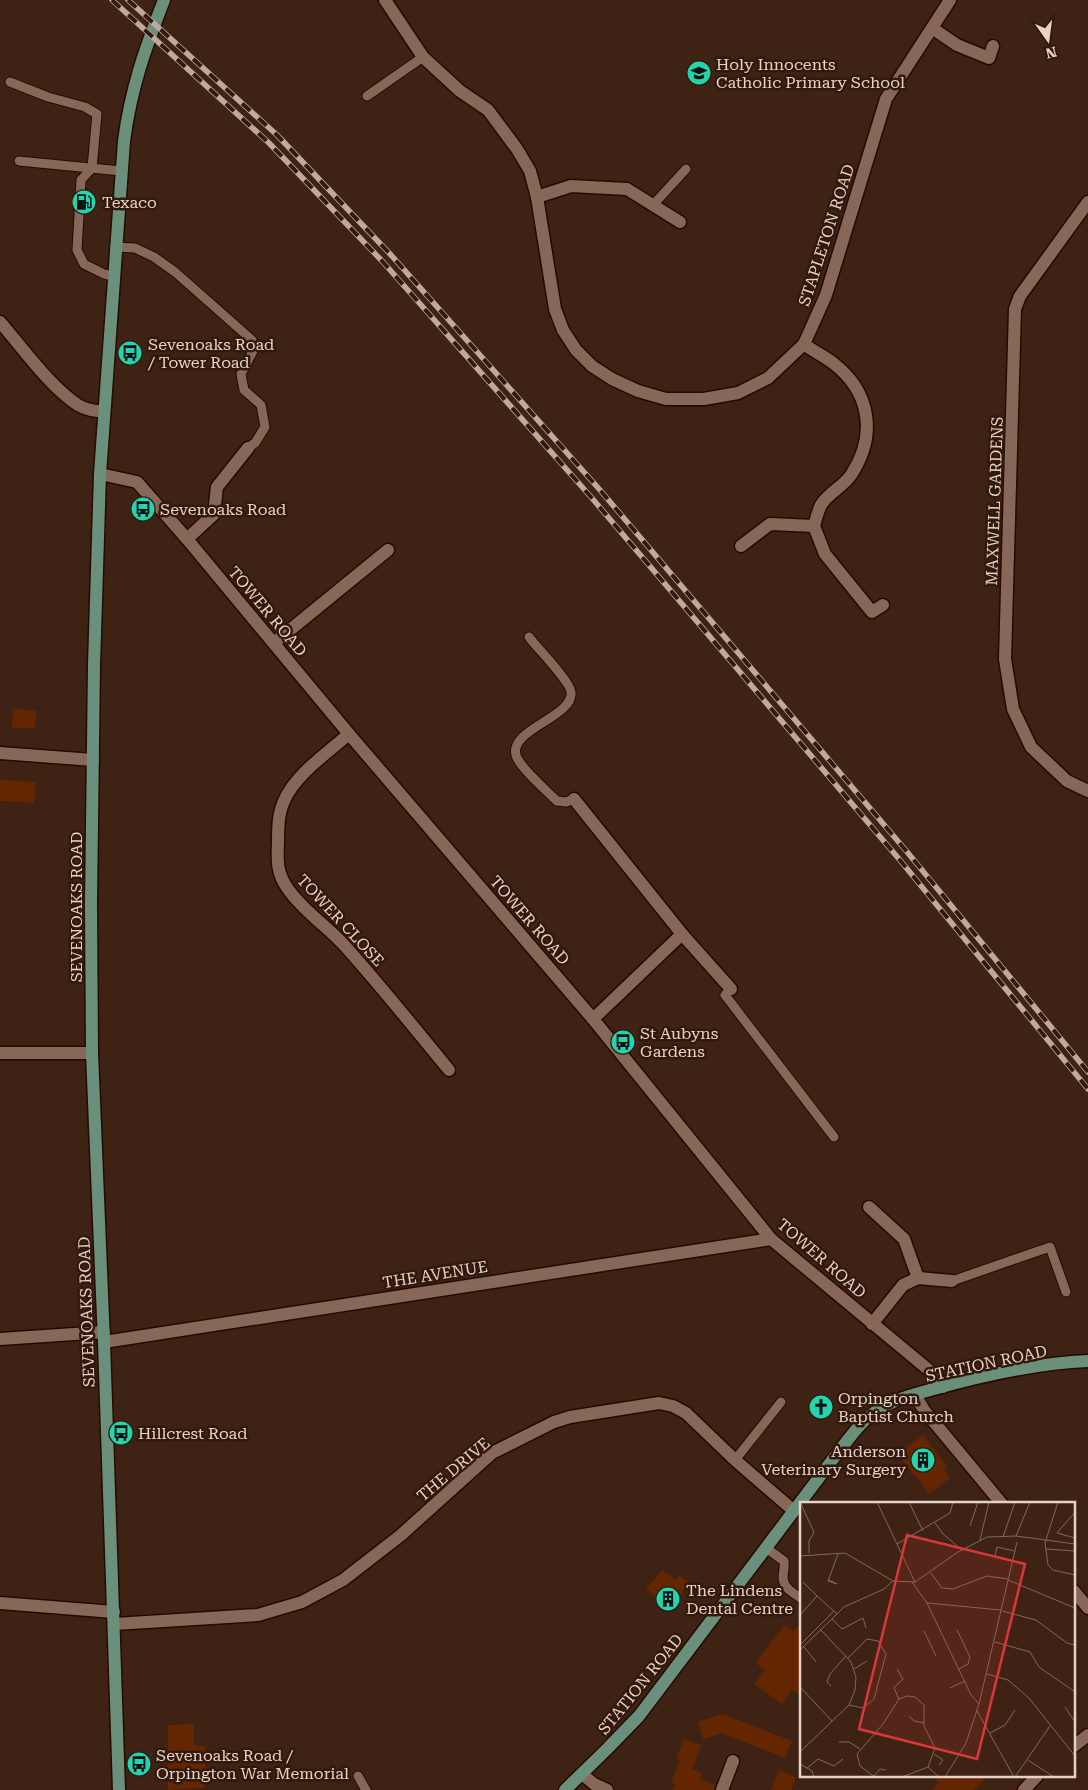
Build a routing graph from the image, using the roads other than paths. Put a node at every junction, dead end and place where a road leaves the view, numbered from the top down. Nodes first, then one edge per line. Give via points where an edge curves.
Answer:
1 (164, 0) edge
2 (385, 0) edge
3 (950, 0) edge
4 (932, 28) junction
5 (993, 46) dead end
6 (423, 57) junction
7 (10, 82) dead end
8 (367, 96) dead end
9 (19, 161) dead end
10 (92, 168) junction
11 (686, 169) dead end
12 (121, 171) junction
13 (537, 197) junction
14 (1088, 202) edge
15 (653, 205) junction
16 (680, 222) dead end
17 (115, 246) junction
18 (113, 276) junction
19 (0, 322) edge
20 (804, 344) junction
21 (104, 412) junction
22 (248, 448) joint
23 (100, 474) junction
24 (814, 526) junction
25 (187, 539) junction
26 (741, 546) dead end
27 (388, 550) dead end
28 (883, 605) dead end
29 (529, 637) dead end
30 (274, 644) junction
31 (349, 734) junction
32 (0, 753) edge
33 (92, 760) junction
34 (1088, 791) edge
35 (574, 799) joint
36 (682, 934) junction
37 (731, 989) joint
38 (593, 1019) junction
39 (0, 1053) edge
40 (92, 1053) junction
41 (449, 1070) dead end
42 (834, 1137) dead end
43 (869, 1207) dead end
44 (772, 1239) junction
45 (918, 1278) junction
46 (952, 1281) joint
47 (1066, 1292) dead end
48 (872, 1324) junction
49 (104, 1337) junction
50 (0, 1339) edge
51 (1088, 1362) edge
52 (943, 1387) junction
53 (915, 1395) junction
54 (781, 1402) dead end
55 (735, 1460) junction
56 (800, 1502) edge
57 (800, 1502) edge
58 (1000, 1502) edge
59 (794, 1510) junction
60 (766, 1548) junction
61 (1076, 1594) edge
62 (800, 1598) edge
63 (0, 1604) edge
64 (1088, 1608) edge
65 (114, 1618) junction
66 (1088, 1735) edge
67 (1076, 1744) edge
68 (733, 1761) dead end
69 (582, 1774) junction
70 (358, 1776) dead end
71 (1035, 1778) edge
72 (119, 1790) edge
73 (366, 1790) edge
74 (565, 1790) edge
75 (607, 1790) edge
76 (722, 1790) edge
77 (1024, 1790) edge

1 - 12 main road, SEVENOAKS ROAD via 134,84
2 - 6 street, STAPLETON ROAD
3 - 4 street, STAPLETON ROAD
4 - 5 street via 957,44 989,58
4 - 20 street, STAPLETON ROAD via 886,100 826,296
6 - 8 lane
6 - 13 street, STAPLETON ROAD via 460,91 488,110 530,171
7 - 10 lane via 48,98 85,107 96,114
9 - 10 lane
10 - 12 lane
10 - 18 lane via 81,180 77,250 84,264
11 - 15 lane
12 - 17 main road, SEVENOAKS ROAD
13 - 15 street via 571,186 627,189
13 - 20 street, STAPLETON ROAD via 555,309 562,330 592,366 612,379 666,399 713,398 738,393 768,378
14 - 34 street, MAXWELL GARDENS via 1020,296 1015,309 1006,659 1013,709 1031,747 1067,781
15 - 16 street
17 - 18 main road, SEVENOAKS ROAD
17 - 22 lane via 135,248 154,257 252,340 254,351 240,374 244,390 261,405 265,427
18 - 21 main road, SEVENOAKS ROAD
19 - 21 street via 57,387 86,409
20 - 24 street via 834,364 856,388 865,409 867,430 864,453 850,477 822,503
21 - 23 main road, SEVENOAKS ROAD
22 - 25 street via 217,487 214,514
23 - 25 street, TOWER ROAD via 137,482
23 - 33 main road, SEVENOAKS ROAD
24 - 26 street via 770,524
24 - 28 street via 824,554 872,612
25 - 30 street, TOWER ROAD
27 - 30 street
29 - 35 lane via 569,686 571,698 569,704 518,743 516,755 557,801 562,803
30 - 31 street, TOWER ROAD
31 - 38 street, TOWER ROAD
31 - 41 street, TOWER CLOSE via 299,778 283,802 278,870 298,902 344,945
32 - 33 street
33 - 40 main road, SEVENOAKS ROAD
35 - 36 street
36 - 37 street
36 - 38 street
37 - 42 lane via 725,995
38 - 44 street, TOWER ROAD
39 - 40 street
40 - 49 main road, SEVENOAKS ROAD
43 - 45 street via 904,1239
44 - 48 street, TOWER ROAD
44 - 49 street, THE AVENUE
45 - 46 street
45 - 48 street via 903,1286
46 - 47 lane via 1050,1246
48 - 52 street, TOWER ROAD via 930,1371
49 - 50 street, THE AVENUE
49 - 65 main road, SEVENOAKS ROAD
51 - 52 main road, STATION ROAD via 1014,1371
52 - 53 main road, STATION ROAD
53 - 57 main road, STATION ROAD via 878,1409 865,1420
53 - 58 street
54 - 55 lane
55 - 59 street, THE DRIVE
55 - 65 street, THE DRIVE via 674,1406 659,1403 570,1417 492,1453 402,1535 344,1580 302,1602 258,1615
56 - 59 main road, STATION ROAD
59 - 60 main road, STATION ROAD
60 - 62 lane via 784,1561 783,1578 787,1588
60 - 69 main road, STATION ROAD via 639,1716
61 - 64 street
63 - 65 street
65 - 72 main road, SEVENOAKS ROAD
66 - 67 street
68 - 76 street
69 - 74 main road, STATION ROAD
69 - 75 street
70 - 73 lane
71 - 77 street

